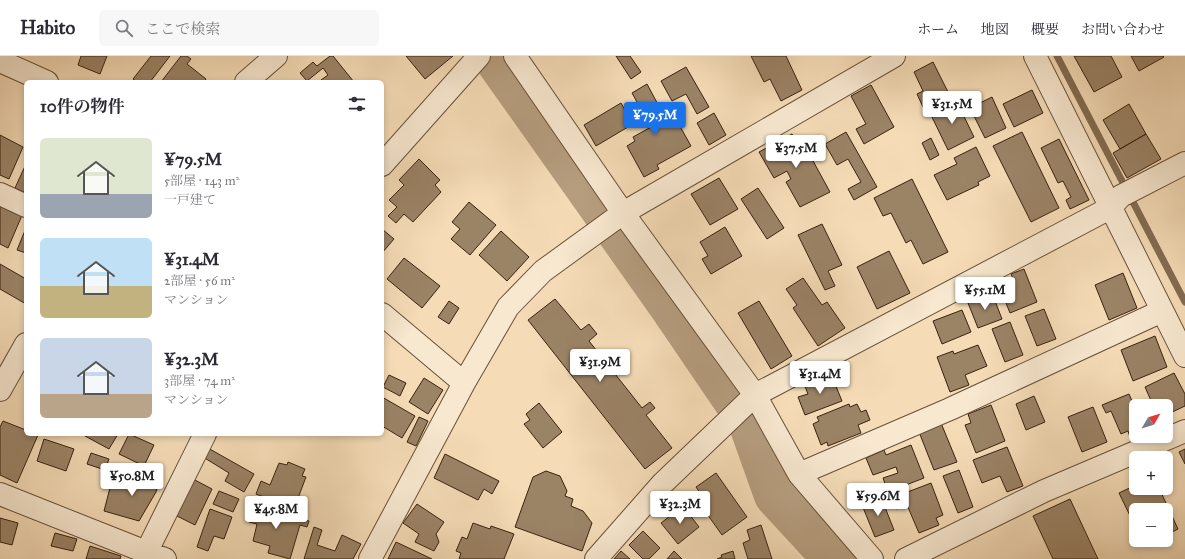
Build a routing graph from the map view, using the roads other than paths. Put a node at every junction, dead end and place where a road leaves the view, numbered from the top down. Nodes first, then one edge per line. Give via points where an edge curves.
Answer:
1 (276, 56) edge
2 (479, 56) edge
3 (515, 56) edge
4 (894, 56) edge
5 (1035, 56) edge
6 (0, 61) edge
7 (43, 80) edge
8 (248, 80) edge
9 (384, 163) edge
10 (1185, 163) edge
11 (0, 194) edge
12 (1122, 198) junction
13 (24, 205) edge
14 (615, 219) junction
15 (1162, 311) junction
16 (384, 316) edge
17 (24, 348) edge
18 (1185, 356) edge
19 (464, 383) junction
20 (0, 390) edge
21 (745, 404) junction
22 (1185, 431) edge
23 (204, 436) edge
24 (799, 474) junction
25 (0, 494) edge
26 (151, 557) edge
27 (370, 559) edge
28 (596, 559) edge
29 (872, 559) edge
30 (906, 559) edge

1 - 8 street
2 - 9 street
3 - 14 street
4 - 14 street
5 - 12 street
6 - 7 street
10 - 12 street
11 - 13 street
12 - 15 street
12 - 21 street
14 - 19 street via 543,271 508,307
14 - 21 street
15 - 18 street
15 - 24 street via 950,409
16 - 19 street
17 - 20 street
19 - 27 street
21 - 24 street
21 - 28 street via 662,484
22 - 30 street via 1044,491
23 - 26 street
24 - 29 street
25 - 26 street

